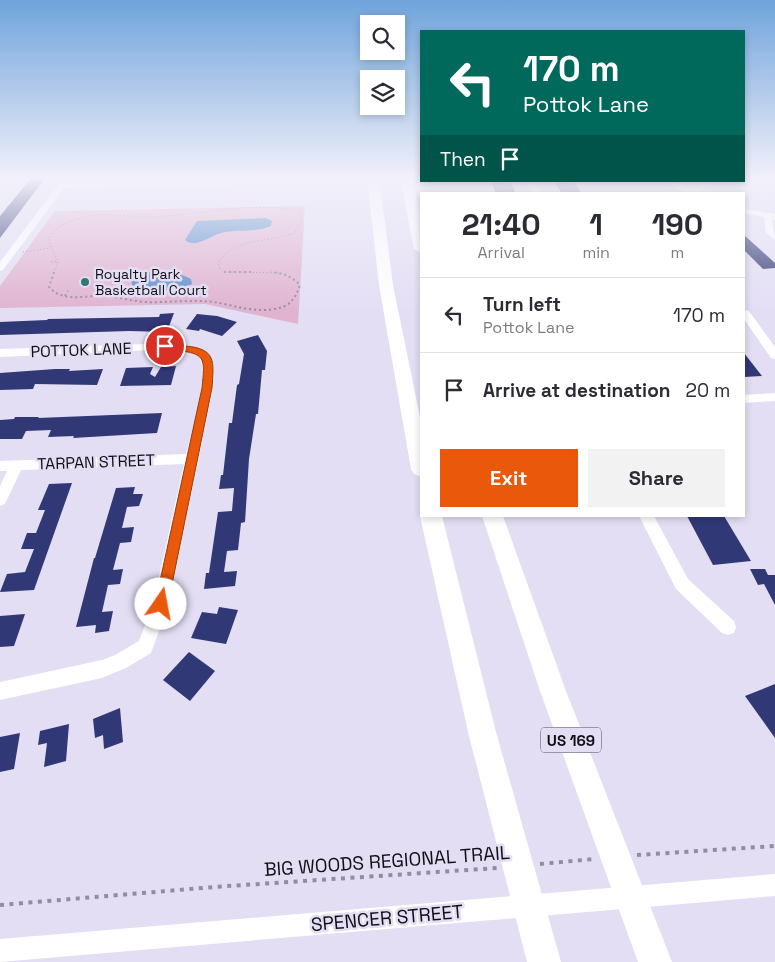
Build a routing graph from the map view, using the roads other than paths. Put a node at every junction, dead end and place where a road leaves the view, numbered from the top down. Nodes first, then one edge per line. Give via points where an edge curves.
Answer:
1 (33, 222) edge
2 (378, 222) edge
3 (415, 222) edge
4 (771, 222) edge
5 (775, 237) edge
6 (420, 244) edge
7 (6, 256) edge
8 (0, 268) edge
9 (745, 313) dead end
10 (0, 353) edge
11 (775, 355) edge
12 (775, 397) edge
13 (745, 398) edge
14 (191, 459) junction
15 (420, 464) edge
16 (18, 465) junction
17 (0, 466) edge
18 (0, 500) edge
19 (431, 517) edge
20 (492, 517) edge
21 (647, 517) edge
22 (728, 627) dead end
23 (150, 632) joint
24 (0, 691) edge
25 (775, 885) edge
26 (0, 950) edge
27 (544, 962) edge
28 (655, 962) edge

1 - 7 street
2 - 15 highway via 386,285
3 - 6 highway
4 - 5 street via 770,233
7 - 8 street
9 - 11 street
10 - 14 street, POTTOK LANE via 165,346 198,350 204,354 209,368
12 - 13 street
14 - 16 street, TARPAN STREET
14 - 23 street, POTTOK LANE via 161,604
16 - 17 street, TARPAN STREET
16 - 18 street
19 - 27 highway via 482,732
20 - 28 highway, US 169 via 553,691
21 - 22 street via 682,584
23 - 24 street via 145,647 120,662 102,669
25 - 26 street, SPENCER STREET

